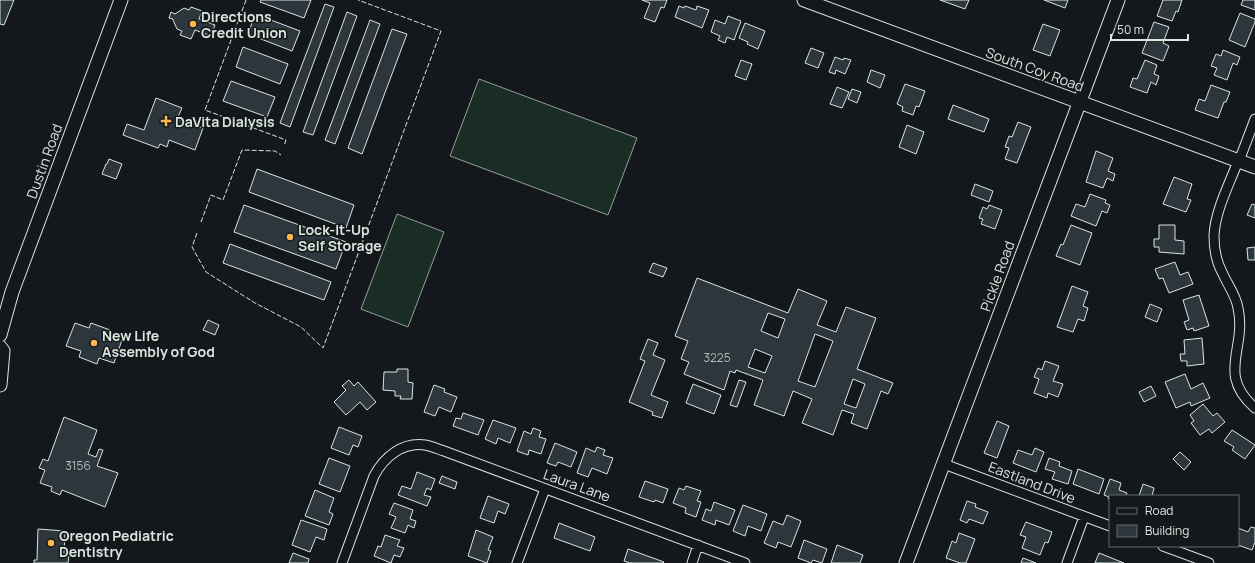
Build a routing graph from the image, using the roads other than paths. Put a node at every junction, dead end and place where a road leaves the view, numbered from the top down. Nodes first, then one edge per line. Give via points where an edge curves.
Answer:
1 (121, 0) edge
2 (804, 0) edge
3 (1118, 0) edge
4 (1079, 101) junction
5 (1255, 119) edge
6 (1239, 161) junction
7 (1255, 167) edge
8 (0, 335) edge
9 (0, 347) edge
10 (0, 385) edge
11 (1255, 408) edge
12 (944, 464) junction
13 (545, 489) junction
14 (1084, 517) junction
15 (1109, 526) edge
16 (698, 545) junction
17 (1166, 547) edge
18 (342, 563) edge
19 (517, 563) edge
20 (692, 563) edge
21 (745, 563) edge
22 (906, 563) edge
23 (1067, 563) edge
24 (1209, 563) edge

1 - 8 street, Dustin Road via 12,292
2 - 4 street, South Coy Road
3 - 4 street, Pickle Road
4 - 6 street, South Coy Road
4 - 12 street, Pickle Road
5 - 6 street
6 - 7 street, South Coy Road
6 - 11 street via 1218,212 1214,236 1218,265 1236,301 1240,316 1241,331 1234,363 1237,384
9 - 10 street via 3,351
12 - 14 street, Eastland Drive
12 - 22 street, Pickle Road
13 - 16 street, Laura Lane
13 - 18 street, Laura Lane via 426,445 398,451 385,459 377,471
13 - 19 street
14 - 15 street, Eastland Drive
14 - 23 street
16 - 20 street
16 - 21 street, Laura Lane
17 - 24 street

